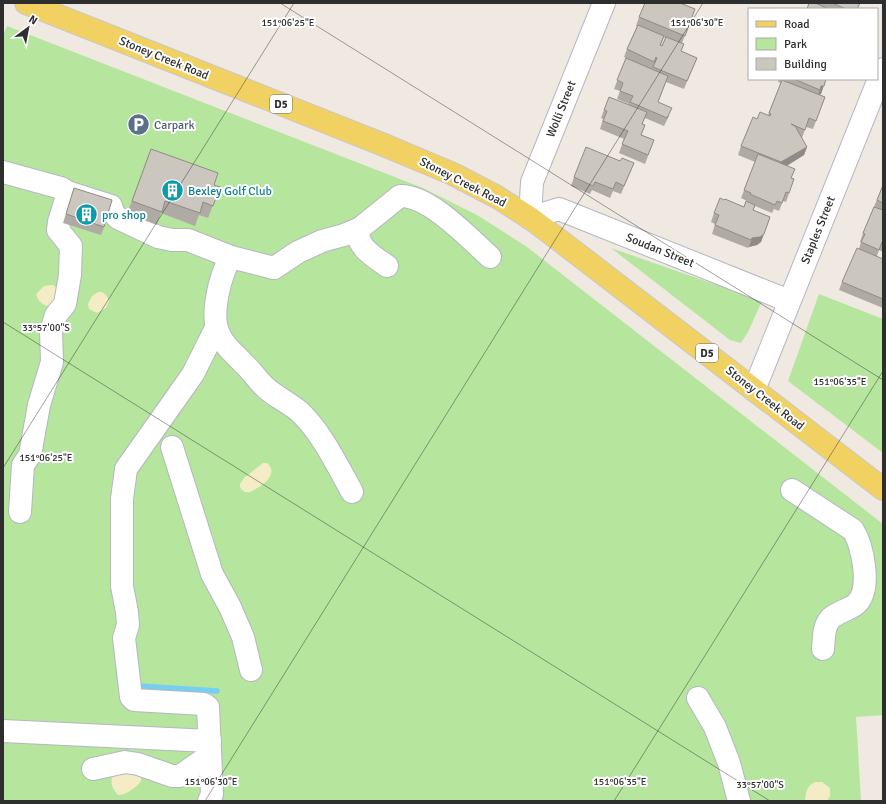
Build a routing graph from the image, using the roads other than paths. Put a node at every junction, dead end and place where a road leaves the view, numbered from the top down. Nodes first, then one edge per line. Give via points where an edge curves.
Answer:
1 (26, 3) edge
2 (604, 3) edge
3 (883, 69) edge
4 (3, 172) edge
5 (67, 192) junction
6 (530, 218) junction
7 (359, 229) junction
8 (490, 257) dead end
9 (231, 258) junction
10 (387, 266) dead end
11 (789, 302) junction
12 (216, 328) junction
13 (754, 390) junction
14 (172, 447) dead end
15 (883, 489) edge
16 (792, 490) dead end
17 (352, 492) dead end
18 (20, 512) dead end
19 (823, 649) dead end
20 (251, 670) dead end
21 (698, 698) dead end
22 (3, 731) edge
23 (210, 748) junction
24 (93, 769) dead end
25 (209, 801) edge
26 (739, 801) edge

1 - 6 main road, Stoney Creek Road / D5 via 426,162 497,197
2 - 6 street, Wolli Street via 532,182
3 - 11 street, Staples Street
4 - 5 street
5 - 9 street via 112,206 118,218 158,237 188,240
5 - 18 street via 58,230 71,246 70,275 65,304 56,315 51,331 52,362 39,405 30,455 23,465
6 - 11 street, Soudan Street via 559,209
6 - 13 main road, Stoney Creek Road / D5
7 - 8 street via 400,196 406,196 428,205 446,218
7 - 9 street via 298,252 274,268
7 - 10 street via 360,241 367,252
9 - 12 street via 218,294
11 - 13 street, Staples Street
12 - 17 street via 227,346 266,388 292,405 317,432
12 - 23 street via 193,374 126,468 122,499 122,586 128,625 124,638 131,697 134,700 204,704 208,707
13 - 15 main road, Stoney Creek Road / D5
14 - 20 street via 212,574 243,637
16 - 19 street via 853,530 862,550 865,575 862,594 852,607 830,619 826,626
21 - 26 street via 715,727 729,763
22 - 23 street
23 - 24 street via 180,776 125,762
23 - 25 street via 212,794

